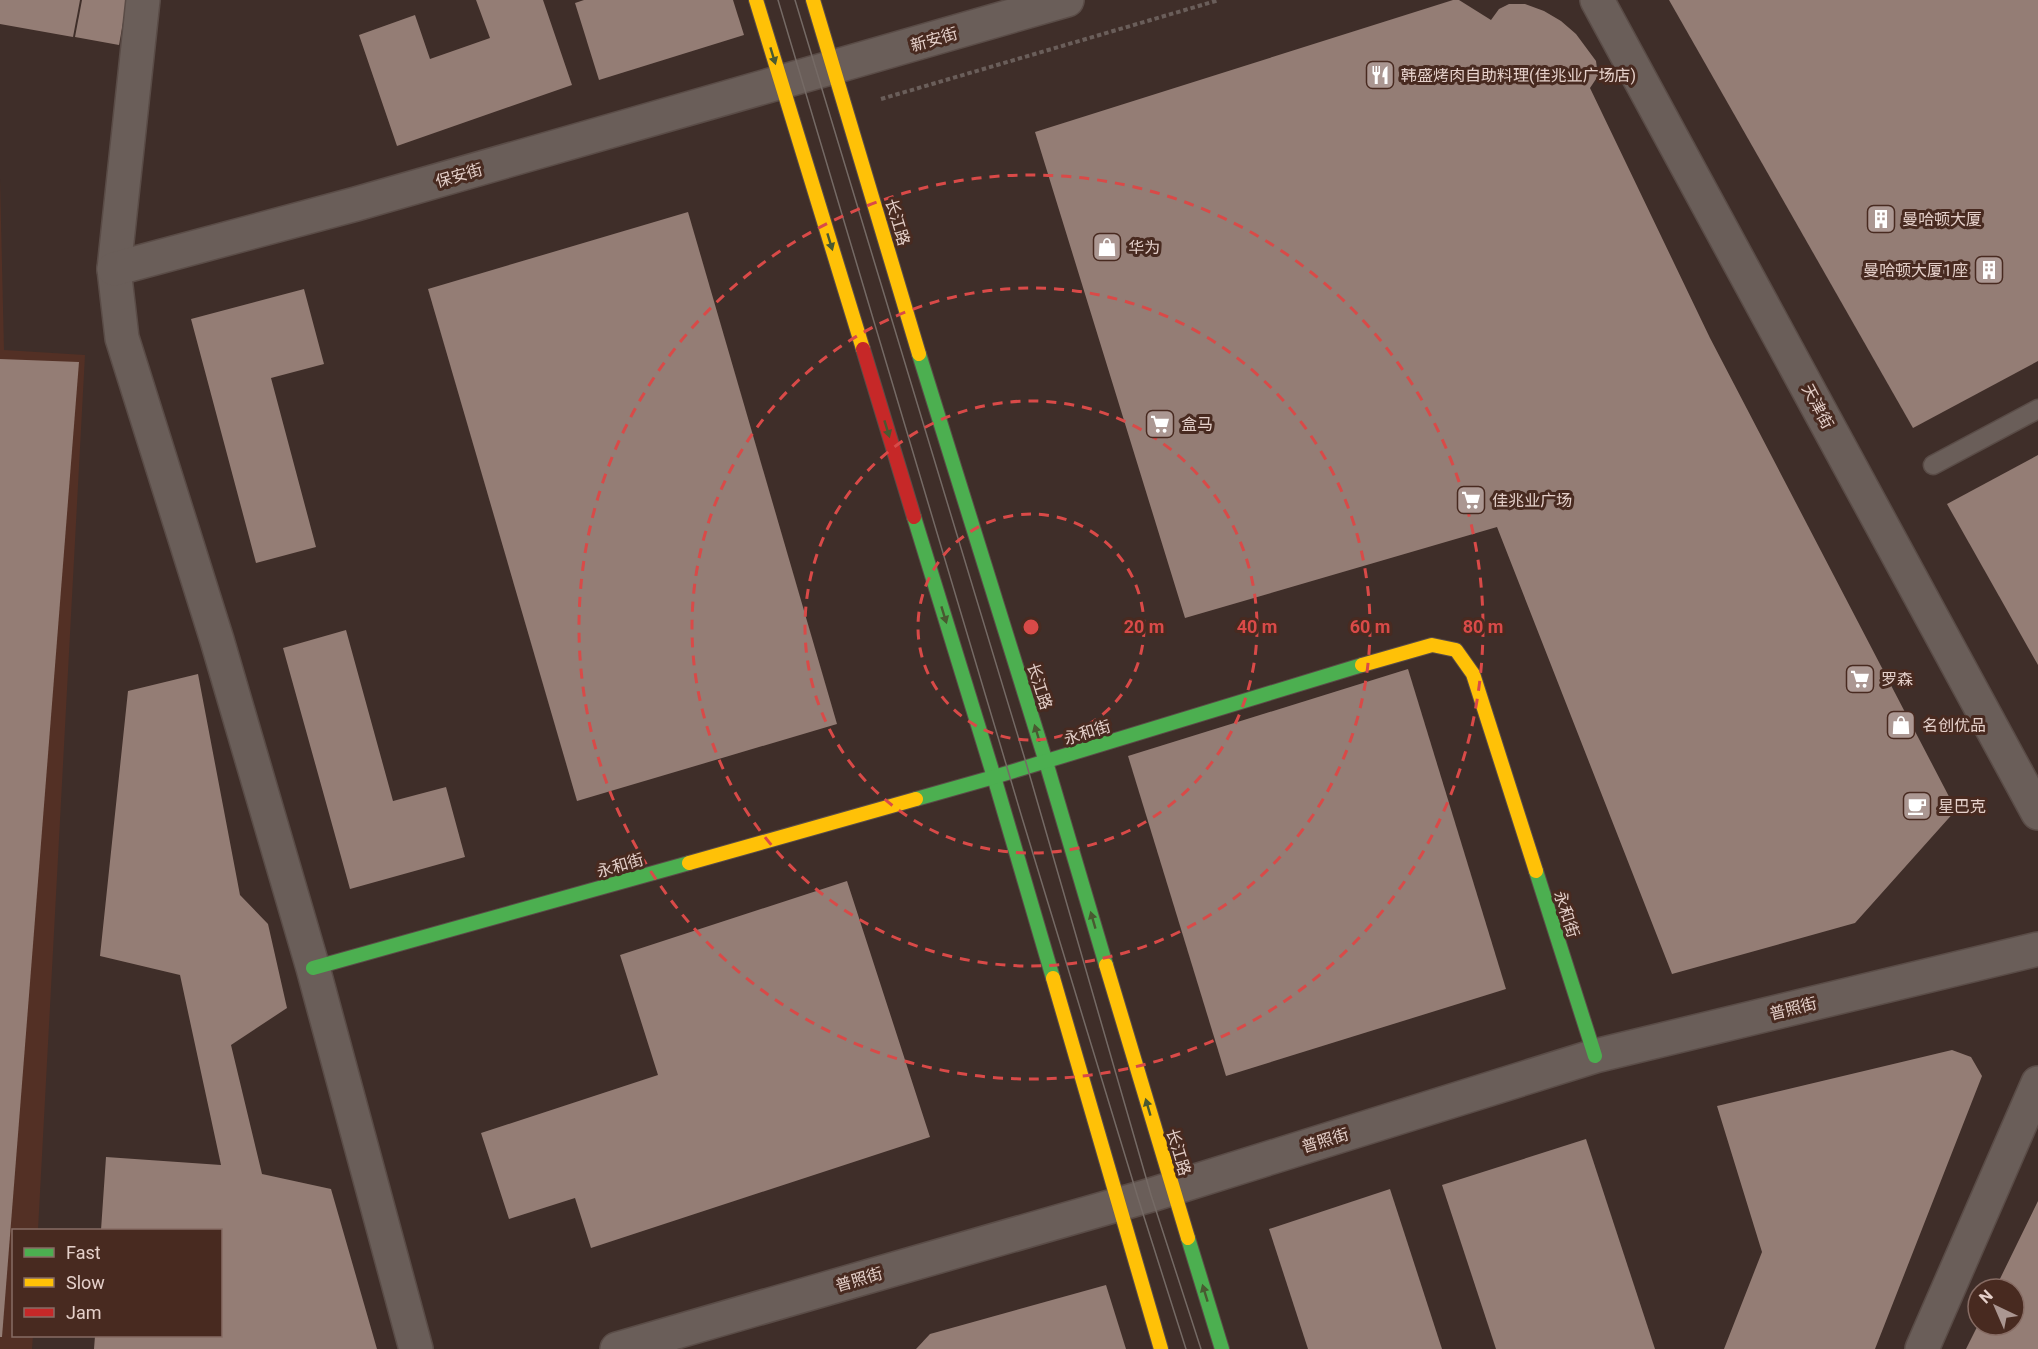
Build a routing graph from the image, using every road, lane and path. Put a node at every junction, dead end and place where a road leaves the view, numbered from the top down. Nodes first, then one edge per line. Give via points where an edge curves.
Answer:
1 (144, 0) edge
2 (756, 0) edge
3 (813, 0) edge
4 (1067, 0) edge
5 (1219, 0) edge
6 (1598, 0) edge
7 (835, 67) junction
8 (792, 79) junction
9 (880, 99) dead end
10 (114, 269) junction
11 (2038, 409) edge
12 (1933, 465) dead end
13 (1046, 762) junction
14 (994, 777) junction
15 (2038, 813) edge
16 (2038, 949) edge
17 (313, 968) junction
18 (1595, 1056) junction
19 (2038, 1083) edge
20 (1172, 1188) junction
21 (1118, 1204) junction
22 (416, 1349) edge
23 (617, 1349) edge
24 (1161, 1349) edge
25 (1222, 1349) edge
26 (1922, 1349) edge

1 - 10 street
2 -> 8 main road
3 - 7 main road, 长江路
4 - 7 street, 新安街
5 - 9 path
6 - 15 street, 天津街
7 - 8 street, 新安街
13 -> 7 main road, 长江路
8 - 10 street, 保安街 via 379,198
8 -> 14 main road
10 - 17 street via 122,338 217,640
11 - 12 lane
13 - 14 main road, 永和街
13 - 18 main road, 永和街 via 1407,651 1432,645 1456,650 1473,674
20 -> 13 main road, 长江路
14 - 17 main road, 永和街
14 - 21 main road
16 - 18 street, 普照街
17 - 22 street
18 - 20 street, 普照街
19 - 26 street
20 - 21 street, 普照街
25 -> 20 main road, 长江路
21 - 23 street, 普照街
21 - 24 main road

